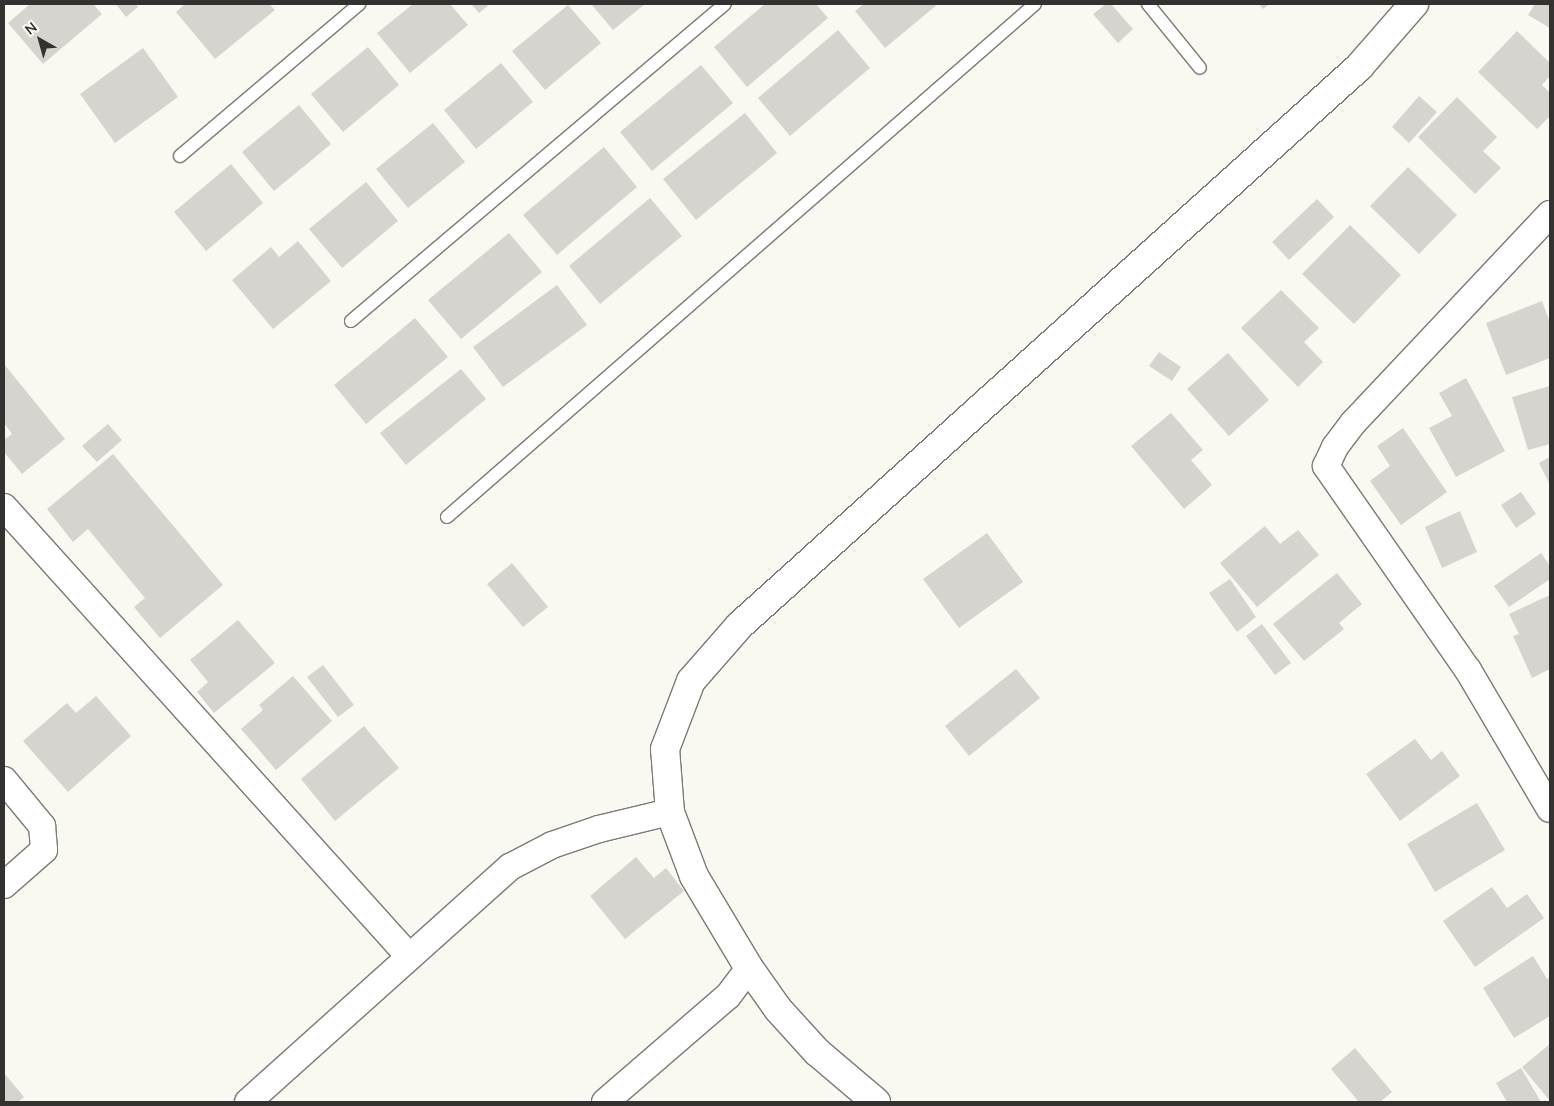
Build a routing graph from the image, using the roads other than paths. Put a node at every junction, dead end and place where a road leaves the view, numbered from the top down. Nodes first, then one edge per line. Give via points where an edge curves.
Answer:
1 (359, 4) edge
2 (725, 4) edge
3 (1035, 4) edge
4 (1148, 4) edge
5 (1414, 4) edge
6 (1200, 68) dead end
7 (180, 156) dead end
8 (1550, 214) edge
9 (351, 320) dead end
10 (4, 507) edge
11 (447, 517) dead end
12 (4, 780) edge
13 (1550, 809) edge
14 (670, 812) junction
15 (4, 885) edge
16 (408, 955) junction
17 (749, 968) junction
18 (248, 1102) edge
19 (605, 1102) edge
20 (876, 1102) edge

1 - 7 lane
2 - 9 lane
3 - 11 lane
4 - 6 lane
5 - 14 street via 1359,67 740,625 691,681 665,749
8 - 13 street via 1353,423 1326,466 1468,670
10 - 16 street
12 - 15 street via 42,826 44,850
14 - 16 street via 599,829 552,845 510,867
14 - 17 street via 694,876
16 - 18 street
17 - 19 street via 728,996
17 - 20 street via 778,1009 817,1052

